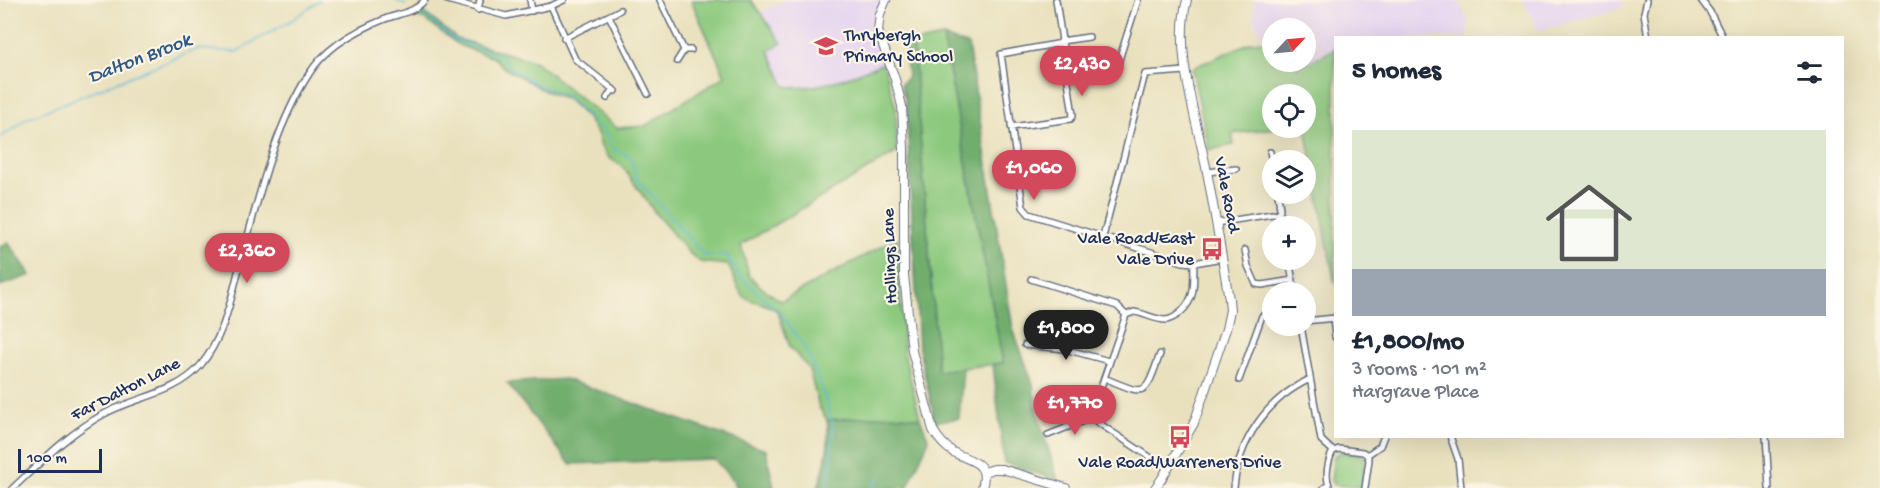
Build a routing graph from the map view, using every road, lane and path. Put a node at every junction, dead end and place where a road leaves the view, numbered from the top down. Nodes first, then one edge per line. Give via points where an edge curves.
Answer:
1 (425, 0) edge
2 (447, 0) edge
3 (480, 0) edge
4 (530, 0) edge
5 (564, 0) edge
6 (660, 0) edge
7 (886, 0) edge
8 (1056, 0) edge
9 (1138, 0) edge
10 (1187, 0) edge
11 (1647, 0) edge
12 (1703, 1) edge
13 (551, 6) junction
14 (478, 10) junction
15 (532, 10) junction
16 (620, 10) dead end
17 (609, 16) junction
18 (1648, 36) edge
19 (1723, 36) edge
20 (1089, 37) dead end
21 (564, 38) junction
22 (1062, 42) junction
23 (684, 50) junction
24 (691, 50) dead end
25 (677, 61) dead end
26 (1118, 63) dead end
27 (1186, 71) junction
28 (648, 94) dead end
29 (606, 98) dead end
30 (1011, 127) junction
31 (1236, 169) dead end
32 (1207, 172) junction
33 (1279, 204) edge
34 (1279, 215) joint
35 (1216, 223) junction
36 (1103, 237) junction
37 (1245, 250) dead end
38 (1222, 258) junction
39 (1194, 263) junction
40 (1291, 270) edge
41 (1031, 279) dead end
42 (1293, 280) joint
43 (1126, 315) junction
44 (1262, 316) edge
45 (1334, 318) edge
46 (1316, 320) edge
47 (1303, 336) edge
48 (1024, 345) dead end
49 (1160, 354) dead end
50 (1110, 361) junction
51 (1104, 378) junction
52 (1310, 379) junction
53 (1239, 381) dead end
54 (1093, 417) junction
55 (1048, 435) dead end
56 (1383, 438) edge
57 (1451, 438) edge
58 (1766, 438) edge
59 (1333, 451) junction
60 (1367, 455) junction
61 (1168, 469) junction
62 (984, 472) junction
63 (1328, 487) edge
64 (13, 488) edge
65 (982, 488) edge
66 (1066, 488) edge
67 (1155, 488) edge
68 (1234, 488) edge
69 (1365, 488) edge
70 (1461, 488) edge
71 (1769, 488) edge

1 - 64 street, Far Dalton Lane via 419,7 364,28 334,48 309,74 274,149 224,325 206,359 172,388 123,404 87,423 64,439
2 - 14 street
3 - 14 street
4 - 15 street
5 - 13 street
6 - 23 street
7 - 62 street, Hollings Lane via 878,31 902,106 904,274 912,351 937,438 954,452 978,463
8 - 22 street
9 - 26 street
10 - 27 street, Vale Road
11 - 18 street via 1644,13
12 - 19 street
13 - 15 street
13 - 21 street
14 - 15 street via 506,16
16 - 17 street
17 - 21 street
17 - 28 street
20 - 22 street
21 - 29 street via 575,59 614,90
22 - 30 street via 1001,54
22 - 30 street via 1072,118
23 - 24 street
23 - 25 street
27 - 32 street, Vale Road
27 - 36 street via 1145,74
30 - 36 street via 1023,207 1029,214
31 - 32 street
32 - 35 street, Vale Road
33 - 34 street
34 - 35 street
35 - 38 street, Vale Road
36 - 39 street
37 - 42 street via 1256,284
38 - 39 street
38 - 61 street, Vale Road via 1230,310 1226,329 1194,423
39 - 43 street via 1193,296 1176,316 1167,320 1134,312
40 - 42 street
41 - 43 street via 1117,306
43 - 50 street
44 - 53 street
45 - 46 street
47 - 52 street
48 - 50 street via 1065,349
49 - 51 street via 1149,385 1141,390
50 - 51 street
51 - 54 street
52 - 59 street via 1321,440
52 - 68 street via 1282,396 1255,426 1238,464
54 - 55 street
54 - 61 street
56 - 60 street via 1380,446
57 - 70 street
58 - 71 street
59 - 60 street
59 - 63 street
60 - 69 street
61 - 67 street, Vale Road
62 - 65 street
62 - 66 street via 1008,471

